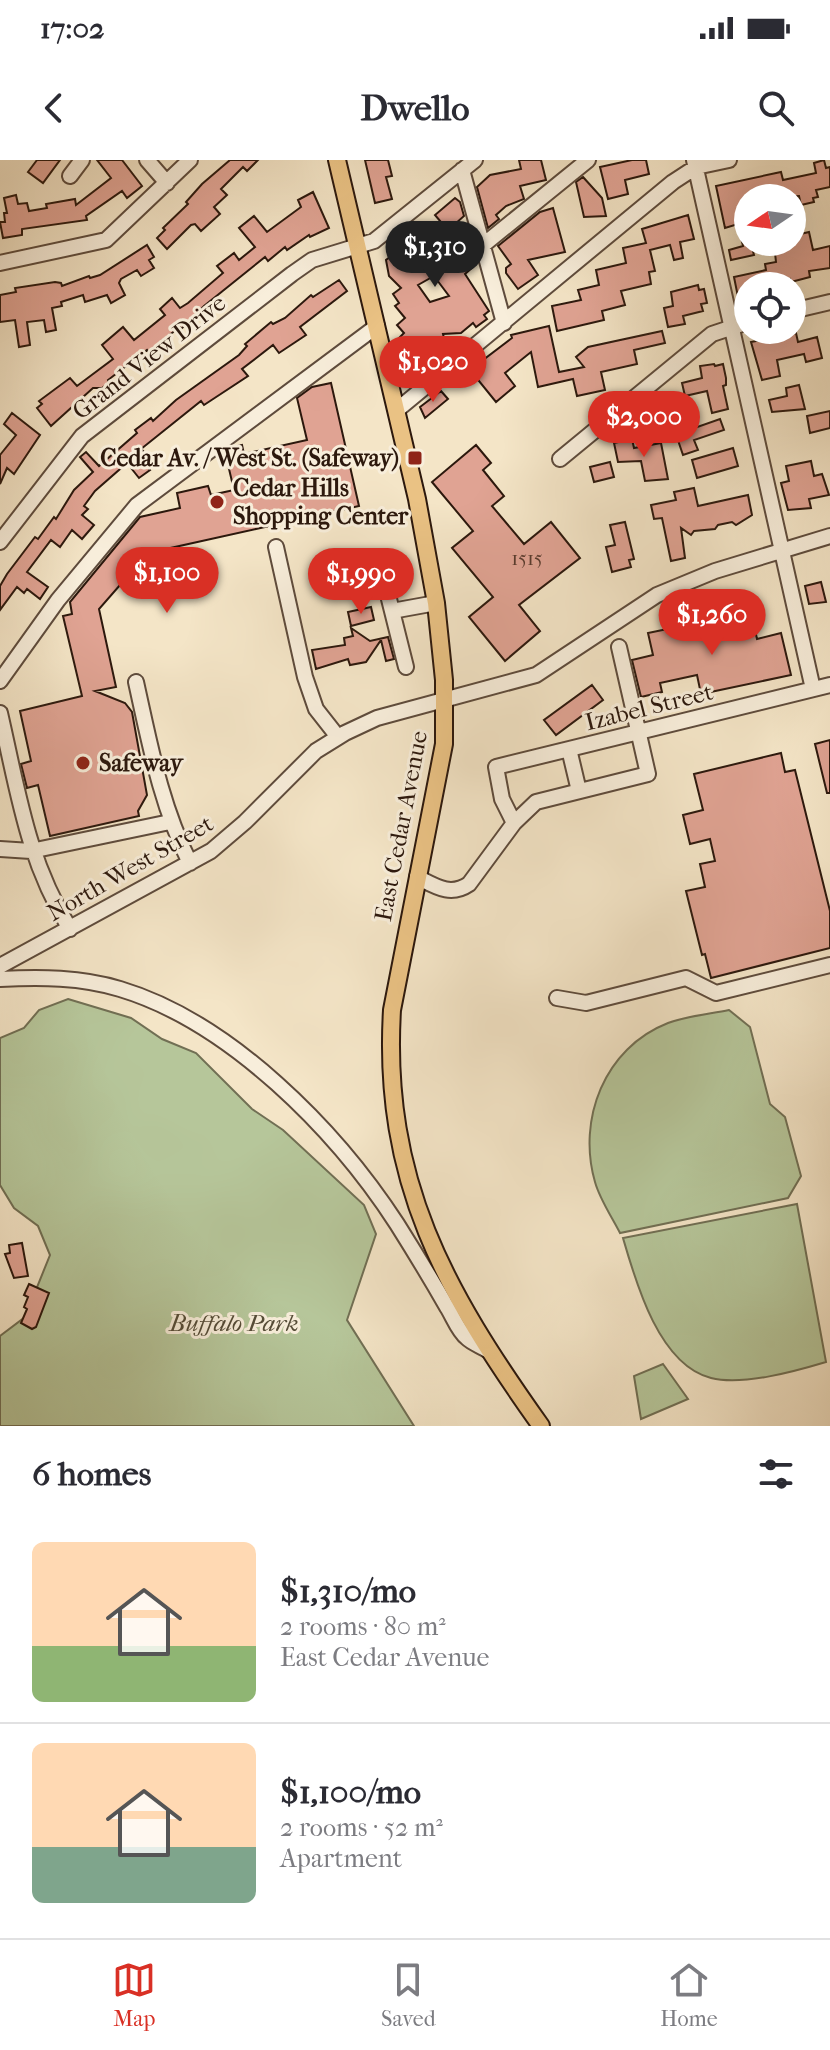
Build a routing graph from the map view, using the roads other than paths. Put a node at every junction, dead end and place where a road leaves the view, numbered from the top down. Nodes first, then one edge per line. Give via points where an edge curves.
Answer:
1 (82, 160) edge
2 (147, 160) edge
3 (337, 160) edge
4 (475, 160) edge
5 (588, 160) edge
6 (729, 160) edge
7 (185, 162) edge
8 (695, 164) edge
9 (462, 170) junction
10 (70, 176) dead end
11 (167, 183) junction
12 (357, 246) junction
13 (482, 246) junction
14 (0, 263) edge
15 (830, 302) edge
16 (806, 308) edge
17 (504, 323) junction
18 (734, 325) edge
19 (377, 326) junction
20 (731, 326) junction
21 (397, 410) junction
22 (560, 459) dead end
23 (830, 536) edge
24 (0, 542) edge
25 (276, 547) dead end
26 (782, 551) junction
27 (387, 591) dead end
28 (436, 603) junction
29 (392, 611) junction
30 (619, 647) dead end
31 (406, 667) dead end
32 (0, 681) edge
33 (136, 682) dead end
34 (830, 685) edge
35 (813, 689) junction
36 (445, 699) junction
37 (0, 713) edge
38 (638, 732) junction
39 (338, 737) junction
40 (569, 749) junction
41 (579, 791) junction
42 (170, 822) junction
43 (514, 823) junction
44 (0, 849) edge
45 (31, 851) junction
46 (190, 863) junction
47 (417, 877) junction
48 (70, 929) junction
49 (830, 965) edge
50 (0, 966) edge
51 (0, 979) edge
52 (557, 998) dead end
53 (487, 1350) junction
54 (541, 1426) edge

1 - 10 street
2 - 11 street
3 - 12 main road, East Cedar Avenue
4 - 9 street, Grand View Drive
5 - 13 street
6 - 8 street
7 - 11 street
8 - 17 street
8 - 20 street
9 - 12 street, Grand View Drive via 374,241
9 - 13 street
11 - 14 street via 106,240
12 - 19 main road, East Cedar Avenue
12 - 24 street, Grand View Drive via 312,260 82,436
13 - 17 street
15 - 16 street
17 - 21 street
18 - 20 street
19 - 21 main road, East Cedar Avenue
19 - 32 street via 137,505
20 - 22 street via 712,334
20 - 26 street
21 - 28 main road, East Cedar Avenue
23 - 26 street, North West Street
25 - 39 street via 305,677 316,709
26 - 35 street
26 - 36 street, North West Street via 657,595 536,675
27 - 29 street
28 - 29 street
28 - 36 main road, East Cedar Avenue
29 - 31 street
30 - 38 street
33 - 42 street
34 - 35 street, Izabel Street
35 - 38 street, Izabel Street
36 - 39 street, North West Street via 377,718
36 - 47 main road, East Cedar Avenue via 444,744
37 - 45 street
38 - 40 street, Izabel Street
38 - 41 street via 648,774
39 - 46 street, North West Street via 305,761 228,838
40 - 41 street
40 - 43 street, Izabel Street via 496,767 502,799
41 - 43 street via 536,802
42 - 45 street
42 - 46 street
43 - 47 street via 462,889 439,889
44 - 45 street
45 - 48 street
46 - 48 street, North West Street
47 - 53 main road, East Cedar Avenue via 392,1010 394,1107 406,1171 427,1237
48 - 50 street, North West Street
49 - 52 street via 716,993 686,978 586,1003
51 - 53 street via 47,977 120,988 214,1033 255,1065 360,1172 465,1337
53 - 54 main road, East Cedar Avenue

